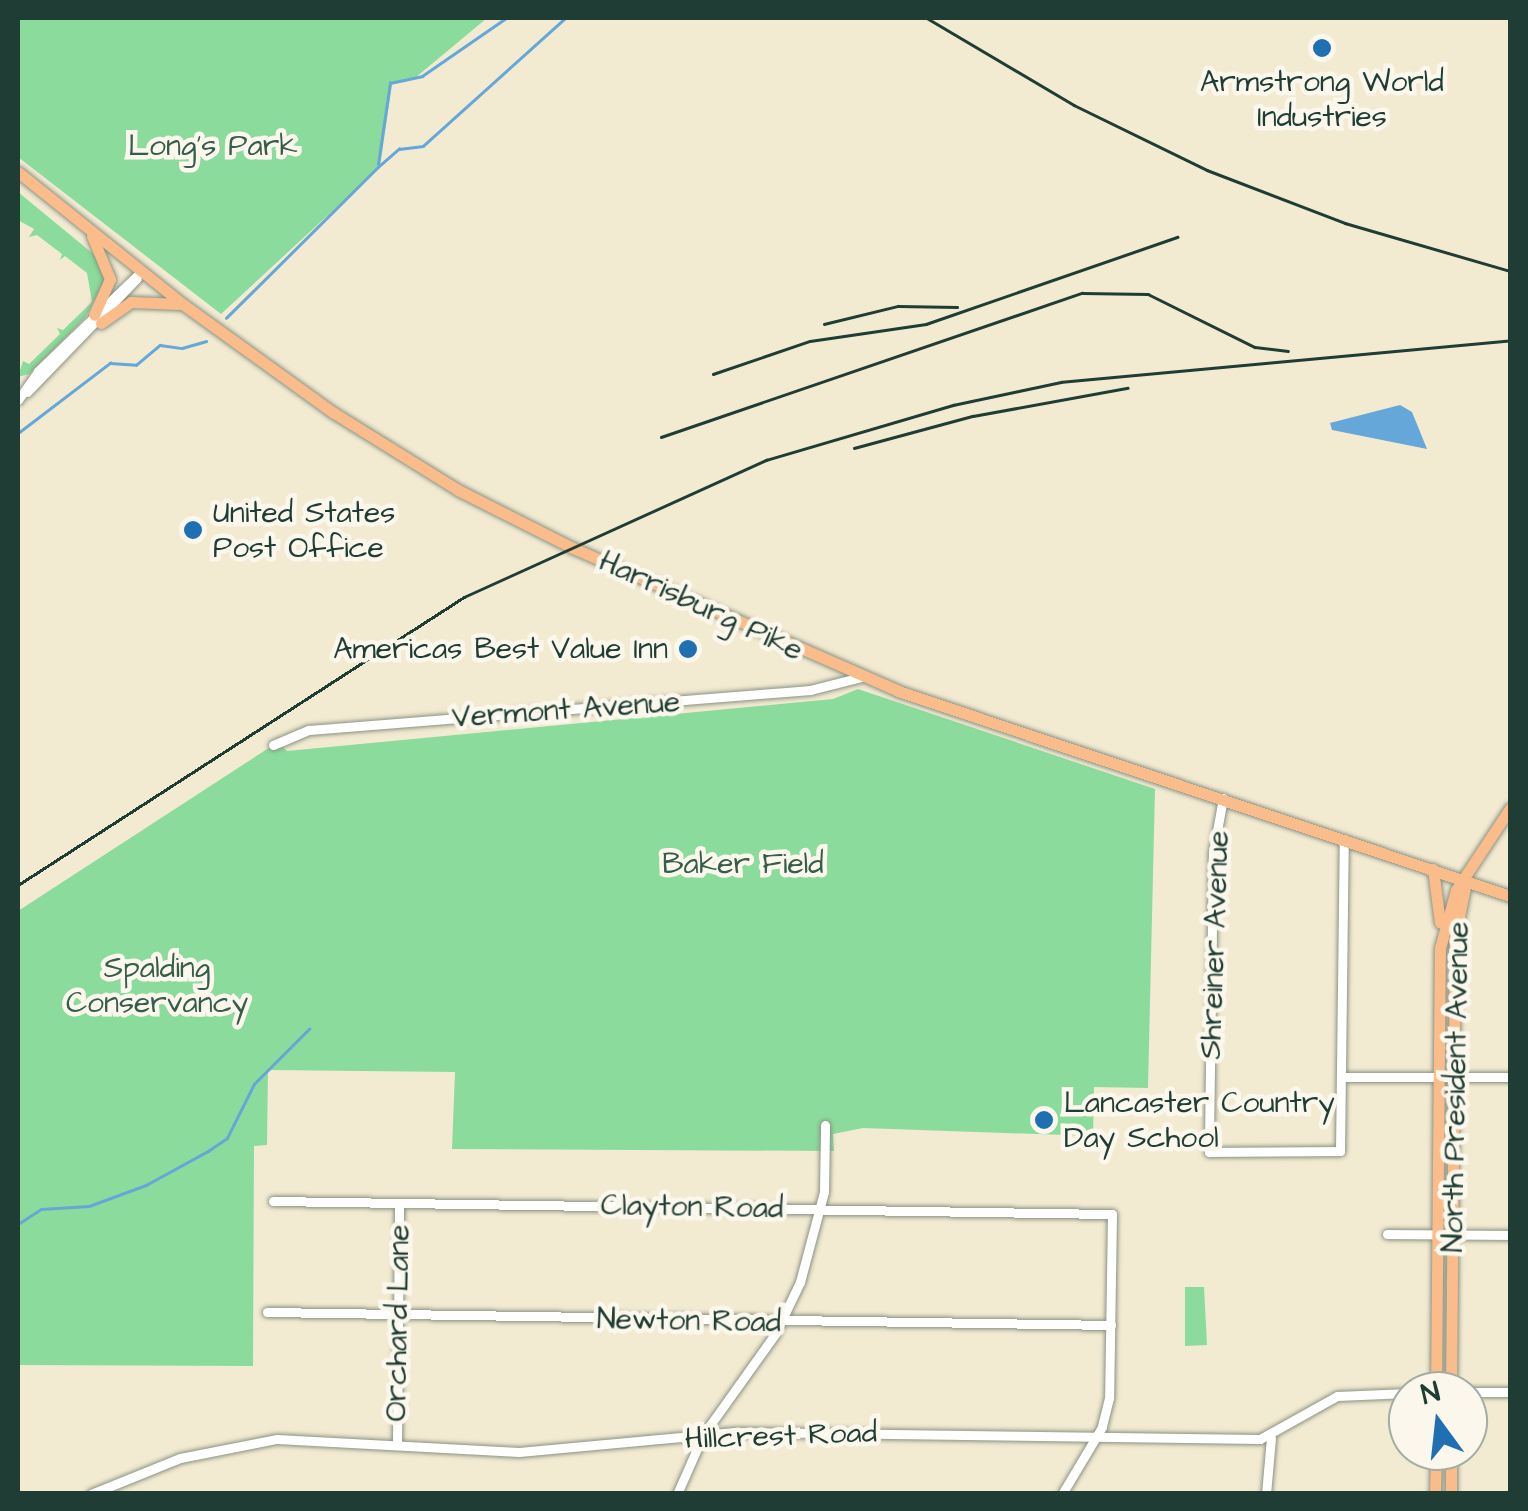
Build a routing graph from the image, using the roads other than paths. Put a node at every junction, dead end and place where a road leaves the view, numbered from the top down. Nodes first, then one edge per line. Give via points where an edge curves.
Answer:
1 (18, 172) edge
2 (87, 228) junction
3 (140, 272) junction
4 (184, 306) junction
5 (97, 318) junction
6 (19, 398) edge
7 (861, 677) junction
8 (273, 746) dead end
9 (1223, 798) junction
10 (1510, 808) edge
11 (1344, 839) junction
12 (1432, 869) junction
13 (1467, 881) junction
14 (1510, 896) edge
15 (1440, 948) junction
16 (1341, 1077) junction
17 (1438, 1077) junction
18 (1454, 1077) junction
19 (1510, 1078) edge
20 (825, 1125) dead end
21 (273, 1202) dead end
22 (399, 1203) junction
23 (821, 1208) junction
24 (1437, 1232) junction
25 (1387, 1234) dead end
26 (1452, 1234) junction
27 (1510, 1234) edge
28 (267, 1312) dead end
29 (398, 1315) junction
30 (782, 1322) junction
31 (1111, 1325) junction
32 (1436, 1371) edge
33 (1451, 1371) edge
34 (1388, 1394) edge
35 (702, 1435) junction
36 (1094, 1436) junction
37 (1272, 1438) junction
38 (397, 1442) junction
39 (91, 1494) edge
40 (677, 1494) edge
41 (1062, 1494) edge
42 (1266, 1494) edge

1 - 2 main road, Harrisburg Pike
2 - 3 main road, Harrisburg Pike
2 - 5 main road via 110,273
3 - 4 main road, Harrisburg Pike
3 - 5 street
4 - 5 main road via 131,302
4 - 7 main road, Harrisburg Pike via 334,413 458,490 717,616
5 - 6 street
7 - 8 street, Vermont Avenue via 810,690 309,730
7 - 9 main road, Harrisburg Pike
9 - 11 main road, Harrisburg Pike
9 - 16 street, Shreiner Avenue via 1214,853 1210,1152 1338,1154
10 - 13 main road
11 - 12 main road, Harrisburg Pike
11 - 16 street
12 - 13 main road, Harrisburg Pike
12 - 15 main road via 1440,891
13 - 14 main road, Harrisburg Pike
13 - 15 main road, North President Avenue via 1450,904
13 - 18 main road, North President Avenue via 1456,926
15 - 17 main road, North President Avenue
16 - 17 street
17 - 18 street
17 - 24 main road, North President Avenue
18 - 19 street
18 - 26 main road, North President Avenue
20 - 23 street
21 - 22 street, Clayton Road
22 - 23 street, Clayton Road
22 - 29 street, Orchard Lane
23 - 30 street via 810,1258
23 - 31 street, Clayton Road via 1112,1214
24 - 25 street
24 - 26 street
24 - 32 main road, North President Avenue
26 - 27 street
26 - 33 main road, North President Avenue
28 - 29 street, Newton Road
29 - 30 street, Newton Road
29 - 38 street, Orchard Lane
30 - 31 street, Newton Road
30 - 35 street
31 - 36 street via 1109,1398
34 - 37 street via 1337,1396
35 - 36 street, Hillcrest Road
35 - 38 street, Hillcrest Road via 556,1452
35 - 40 street
36 - 37 street, Hillcrest Road
36 - 41 street
37 - 42 street
38 - 39 street, Hillcrest Road via 250,1442 163,1463

